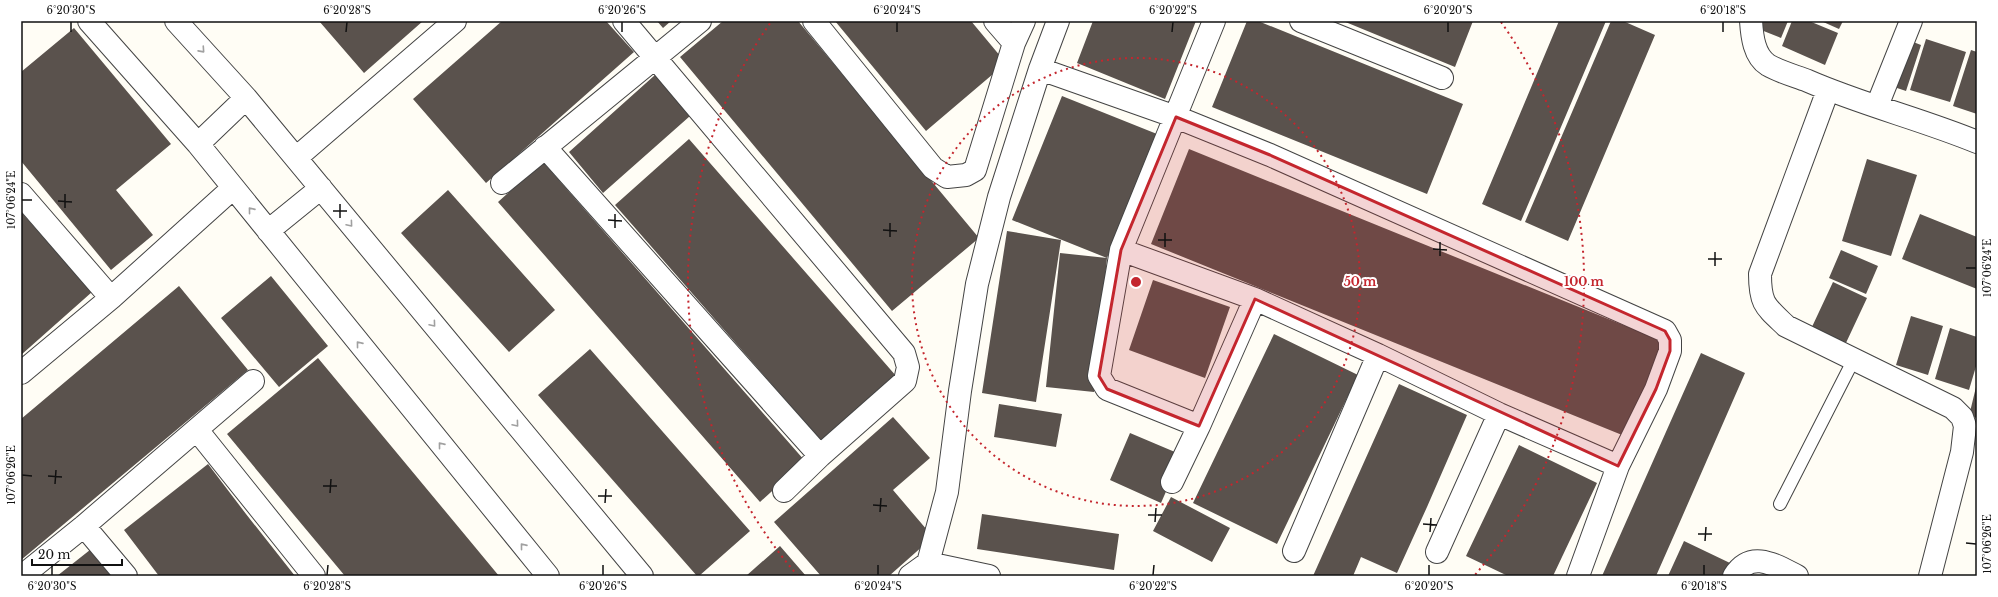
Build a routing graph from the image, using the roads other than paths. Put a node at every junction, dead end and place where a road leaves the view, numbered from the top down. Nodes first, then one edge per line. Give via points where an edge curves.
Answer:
1 (89, 21) edge
2 (176, 21) edge
3 (454, 21) edge
4 (624, 21) edge
5 (700, 21) edge
6 (814, 21) edge
7 (995, 21) edge
8 (1024, 21) edge
9 (1058, 21) edge
10 (1214, 21) edge
11 (1301, 21) edge
12 (1751, 21) edge
13 (1910, 21) edge
14 (1014, 43) junction
15 (656, 58) junction
16 (1040, 68) junction
17 (1442, 78) dead end
18 (1828, 90) junction
19 (246, 98) junction
20 (1877, 106) junction
21 (1176, 117) junction
22 (1977, 142) edge
23 (198, 144) junction
24 (545, 148) junction
25 (296, 158) junction
26 (502, 183) dead end
27 (233, 188) junction
28 (320, 188) junction
29 (21, 194) edge
30 (268, 231) junction
31 (1121, 250) junction
32 (112, 298) junction
33 (1255, 299) junction
34 (1378, 355) junction
35 (1854, 359) junction
36 (21, 373) edge
37 (253, 381) dead end
38 (1499, 414) junction
39 (1199, 426) junction
40 (197, 430) junction
41 (820, 456) junction
42 (1618, 466) junction
43 (1172, 482) dead end
44 (784, 491) dead end
45 (1780, 504) dead end
46 (84, 526) junction
47 (1294, 552) dead end
48 (1437, 552) dead end
49 (928, 563) junction
50 (22, 576) edge
51 (126, 576) edge
52 (314, 576) edge
53 (548, 576) edge
54 (642, 576) edge
55 (910, 576) edge
56 (989, 576) edge
57 (1578, 576) edge
58 (1734, 576) edge
59 (1797, 576) edge
60 (1930, 576) edge

1 - 23 street
2 -> 19 street
3 - 25 street
4 - 15 street
5 - 15 street
6 - 14 street via 933,168 947,177 966,175 975,170
7 - 14 street
8 - 14 street
9 - 16 street
10 - 21 street
11 - 17 street
12 - 18 street via 1756,49 1768,65
13 - 20 street
15 - 24 street
15 - 41 street via 904,353 908,367 905,381
16 - 21 street
16 - 49 street via 999,197 977,284 947,492
18 - 20 street
18 - 35 street via 1760,274 1760,294 1766,306 1786,326
19 - 23 street
19 - 25 street
20 - 22 street
21 - 31 street
21 - 42 street via 1270,155 1665,331 1670,340 1670,351 1656,389
23 - 27 street
24 - 26 street
24 - 41 street
25 - 28 street
30 -> 27 street
27 - 32 street
28 - 30 street
28 -> 54 street
29 - 32 street
53 -> 30 street
31 - 33 street
31 - 39 street via 1098,376 1102,384 1111,391
32 - 36 street
33 - 34 street
33 - 39 street
34 - 38 street
34 - 47 street
35 - 45 lane
35 - 60 street via 1953,408 1962,417 1965,426 1962,452
37 - 40 street
38 - 42 street
38 - 48 street
39 - 43 street
40 - 46 street
40 - 52 street
41 - 44 street
42 - 57 street
46 - 50 street
46 - 51 street
49 - 55 street
49 - 56 street
58 - 59 street via 1741,566 1749,561 1774,565

